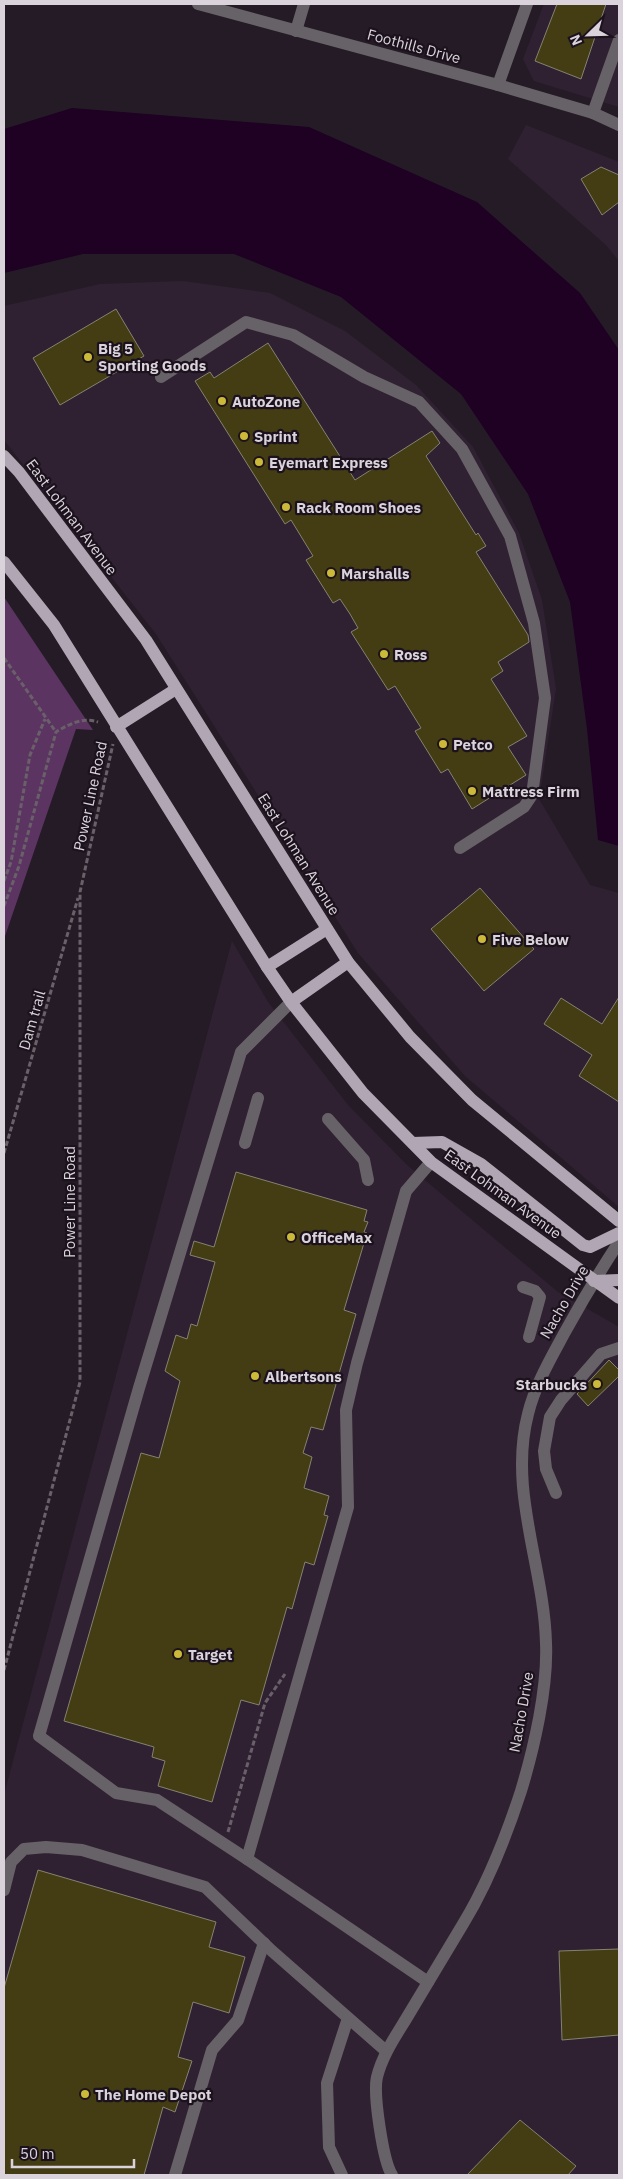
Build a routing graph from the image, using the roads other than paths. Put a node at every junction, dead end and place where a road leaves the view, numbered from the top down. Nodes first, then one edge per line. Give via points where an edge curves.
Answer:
1 (198, 4) edge
2 (304, 4) edge
3 (527, 4) edge
4 (296, 30) junction
5 (619, 40) edge
6 (498, 85) junction
7 (593, 113) junction
8 (619, 125) edge
9 (161, 377) dead end
10 (4, 456) edge
11 (4, 562) edge
12 (176, 689) junction
13 (116, 727) junction
14 (460, 848) dead end
15 (327, 929) junction
16 (348, 962) junction
17 (267, 967) junction
18 (291, 1002) junction
19 (258, 1098) dead end
20 (328, 1119) dead end
21 (245, 1143) dead end
22 (413, 1143) junction
23 (431, 1162) junction
24 (368, 1180) dead end
25 (619, 1221) edge
26 (619, 1233) edge
27 (619, 1242) edge
28 (619, 1280) edge
29 (594, 1281) junction
30 (523, 1287) dead end
31 (619, 1298) edge
32 (529, 1337) dead end
33 (619, 1348) edge
34 (556, 1493) dead end
35 (247, 1859) junction
36 (4, 1890) edge
37 (264, 1943) junction
38 (428, 1982) junction
39 (348, 2018) junction
40 (386, 2051) junction
41 (387, 2174) edge
42 (175, 2175) edge
43 (342, 2175) edge

1 - 4 street, Foothills Drive
2 - 4 street
3 - 6 street
4 - 6 street, Foothills Drive
5 - 7 street
6 - 7 street, Foothills Drive
7 - 8 street, Foothills Drive
9 - 14 street via 246,322 293,335 364,377 419,402 462,449 510,536 534,623 545,698 532,795 524,807
10 - 12 main road, East Lohman Avenue via 146,640
11 - 13 main road, East Lohman Avenue via 54,625
12 - 13 main road
12 - 15 main road, East Lohman Avenue
13 - 17 main road, East Lohman Avenue
15 - 16 main road, East Lohman Avenue
15 - 17 main road
16 - 18 main road
16 - 25 main road, East Lohman Avenue via 410,1037 472,1100
17 - 18 main road, East Lohman Avenue
18 - 22 main road, East Lohman Avenue via 363,1093
18 - 35 street via 242,1052 142,1378 39,1736 116,1793 157,1800
19 - 21 street
20 - 24 street via 364,1160
22 - 23 main road, East Lohman Avenue
22 - 26 main road via 442,1142 482,1164 583,1245 590,1247
23 - 29 main road, East Lohman Avenue
23 - 35 street via 406,1191 357,1363 346,1410 348,1507
27 - 29 street, Nacho Drive
28 - 29 main road
29 - 31 main road, East Lohman Avenue
29 - 38 street, Nacho Drive via 546,1367 528,1414 522,1459 523,1501 541,1592 546,1643 546,1670 535,1740 521,1789 488,1877
30 - 32 street via 535,1291 540,1297
33 - 34 street via 601,1354 550,1417 544,1451 546,1469
35 - 38 street
36 - 37 street via 11,1862 24,1849 82,1850 205,1887
37 - 39 street
37 - 42 street via 238,2020 212,2050
38 - 40 street, Nacho Drive
39 - 40 street
39 - 43 street via 327,2083 329,2147
40 - 41 street, Nacho Drive via 376,2079

